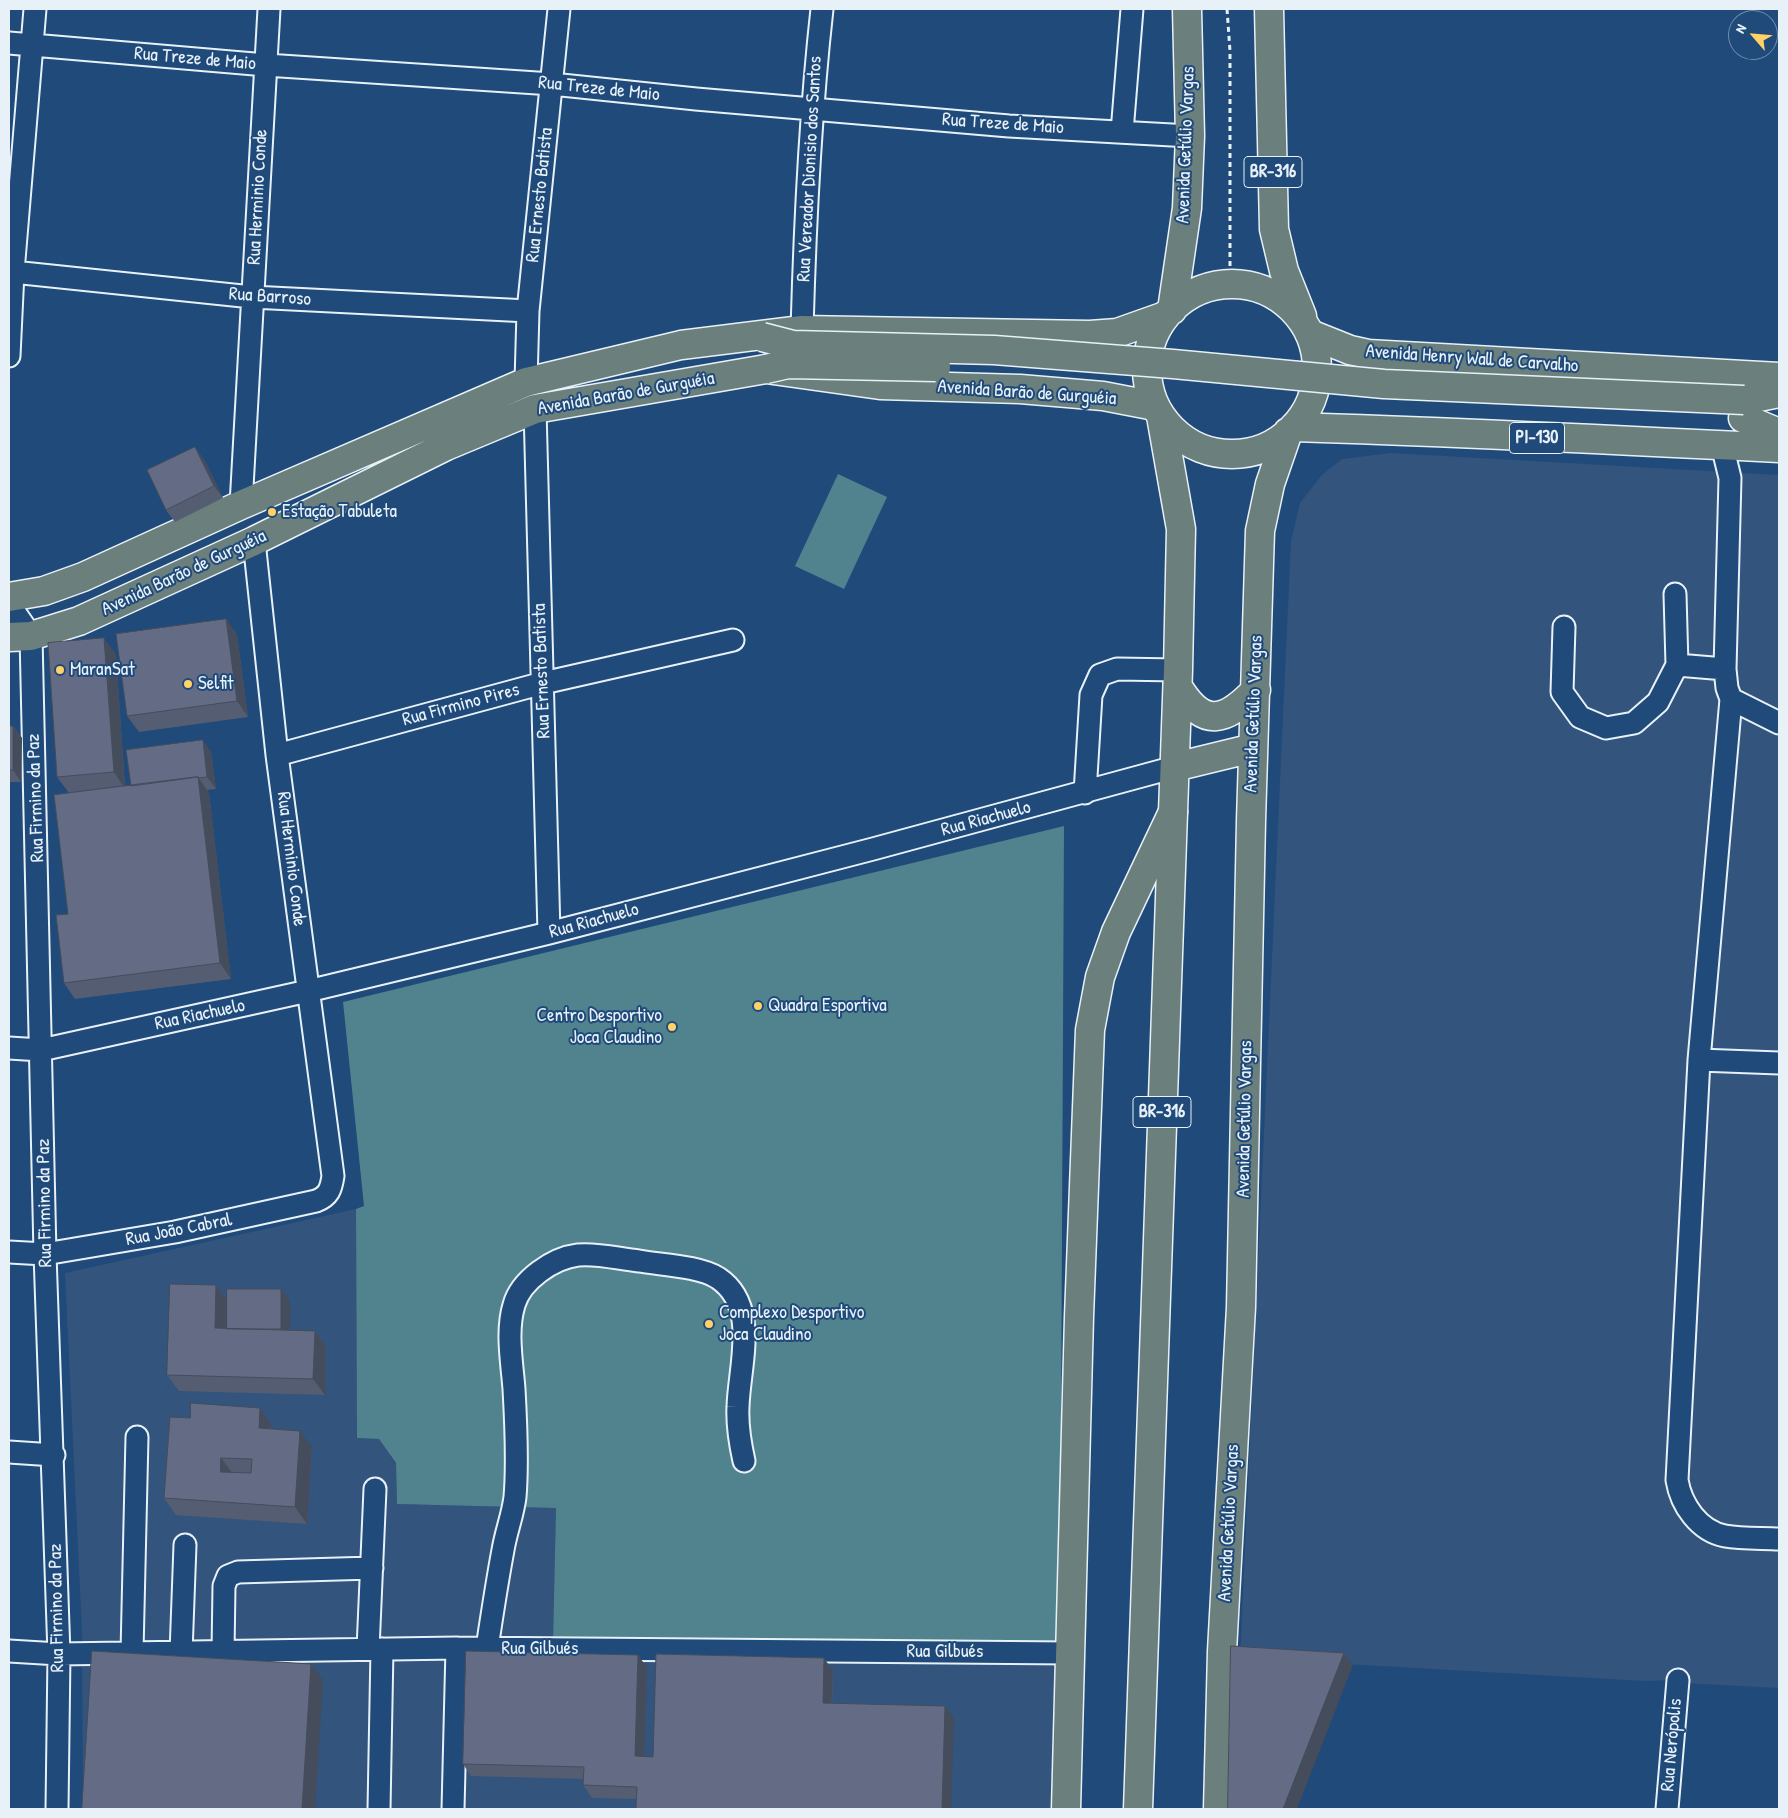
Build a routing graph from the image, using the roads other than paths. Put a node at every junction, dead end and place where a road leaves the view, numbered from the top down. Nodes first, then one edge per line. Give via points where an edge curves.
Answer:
1 (35, 9) edge
2 (268, 9) edge
3 (559, 9) edge
4 (822, 9) edge
5 (1132, 9) edge
6 (1188, 9) edge
7 (1270, 9) edge
8 (9, 43) edge
9 (32, 46) junction
10 (266, 65) junction
11 (552, 84) junction
12 (811, 107) junction
13 (1122, 132) junction
14 (1190, 136) junction
15 (13, 272) junction
16 (252, 297) junction
17 (1176, 306) junction
18 (528, 311) junction
19 (802, 330) junction
20 (1309, 332) junction
21 (762, 337) junction
22 (9, 356) edge
23 (766, 369) junction
24 (1779, 377) edge
25 (526, 382) junction
26 (1779, 393) edge
27 (535, 409) junction
28 (1744, 409) junction
29 (1158, 411) junction
30 (1291, 429) junction
31 (1779, 433) edge
32 (1722, 445) junction
33 (1779, 448) edge
34 (241, 504) junction
35 (254, 541) junction
36 (1674, 594) dead end
37 (9, 597) edge
38 (9, 604) edge
39 (1564, 627) dead end
40 (20, 637) edge
41 (733, 640) dead end
42 (1677, 665) junction
43 (1725, 668) junction
44 (1178, 679) junction
45 (543, 682) junction
46 (1256, 690) junction
47 (1731, 699) junction
48 (1779, 724) edge
49 (1253, 748) junction
50 (277, 755) junction
51 (1175, 767) junction
52 (1085, 793) junction
53 (1172, 812) junction
54 (549, 933) junction
55 (308, 991) junction
56 (9, 1048) edge
57 (41, 1050) junction
58 (1699, 1060) junction
59 (1779, 1063) edge
60 (333, 1176) joint
61 (9, 1252) edge
62 (46, 1254) junction
63 (137, 1437) dead end
64 (9, 1452) edge
65 (54, 1455) junction
66 (744, 1461) dead end
67 (375, 1489) dead end
68 (1779, 1539) edge
69 (185, 1545) dead end
70 (372, 1568) junction
71 (457, 1648) junction
72 (486, 1648) junction
73 (375, 1649) junction
74 (9, 1651) edge
75 (132, 1652) junction
76 (223, 1652) junction
77 (181, 1653) junction
78 (1071, 1653) junction
79 (58, 1654) junction
80 (1678, 1680) dead end
81 (57, 1809) edge
82 (379, 1809) edge
83 (453, 1809) edge
84 (1066, 1809) edge
85 (1138, 1809) edge
86 (1218, 1809) edge
87 (1667, 1809) edge

1 - 9 street
2 - 10 street, Rua Herminio Conde
3 - 11 street, Rua Ernesto Batista
4 - 12 street, Rua Vereador Dionisio dos Santos
5 - 13 street
6 - 14 main road, Avenida Getúlio Vargas / BR-316
7 - 20 main road, Avenida Getúlio Vargas / BR-316 via 1274,229 1284,271
8 - 9 street, Rua Treze de Maio
9 - 10 street, Rua Treze de Maio
9 - 15 street
10 - 11 street, Rua Treze de Maio
10 - 16 street, Rua Herminio Conde
11 - 12 street, Rua Treze de Maio
11 - 18 street, Rua Ernesto Batista
12 - 13 street, Rua Treze de Maio via 1009,126
12 - 19 street, Rua Vereador Dionisio dos Santos
13 - 14 street, Rua Treze de Maio
14 - 17 main road, Avenida Getúlio Vargas / BR-316 via 1187,208
15 - 16 street, Rua Barroso
15 - 22 street
16 - 18 street, Rua Barroso
16 - 34 street, Rua Herminio Conde
17 - 19 main road, Avenida Barão de Gurguéia via 1117,333 1090,335
17 - 20 main road, BR-316 via 1221,283 1254,286 1269,291 1294,309
17 - 29 main road, Avenida Getúlio Vargas / BR-316 via 1156,329 1147,359 1149,391
18 - 25 street, Rua Ernesto Batista
19 - 21 main road, Avenida Barão de Gurguéia
20 - 24 main road, Avenida Henry Wall de Carvalho via 1350,350 1368,354
20 - 30 main road, Avenida Getúlio Vargas / BR-316 via 1317,358 1316,383 1308,406
21 - 25 main road, Avenida Barão de Gurguéia via 681,345
21 - 28 main road, bridge via 793,345 994,350 1384,384
23 - 27 main road, Avenida Barão de Gurguéia
23 - 28 main road, bridge via 788,364 983,368 1304,393
23 - 29 main road, Avenida Barão de Gurguéia via 880,384 1020,389 1103,396
25 - 34 main road, Avenida Barão de Gurguéia
26 - 28 main road
27 - 35 main road, Avenida Barão de Gurguéia via 446,446
27 - 45 street, Rua Ernesto Batista
28 - 31 main road
29 - 30 main road, BR-316 via 1167,425 1184,440 1209,451 1236,454 1264,448
29 - 44 main road, Avenida Getúlio Vargas / BR-316 via 1181,529
30 - 32 main road, PI-130 via 1362,428
30 - 46 main road, Avenida Getúlio Vargas / BR-316 via 1270,484 1260,531
32 - 33 main road, PI-130
32 - 43 street via 1730,478
34 - 37 main road, Avenida Barão de Gurguéia via 83,577 44,591
35 - 40 main road, Avenida Barão de Gurguéia via 79,622
35 - 50 street, Rua Herminio Conde
36 - 42 street
38 - 40 street
39 - 42 street via 1562,692 1580,718 1606,728 1634,723 1646,713 1658,702
40 - 57 street, Rua Firmino da Paz
41 - 45 street, Rua Firmino Pires
42 - 43 street
43 - 47 street
44 - 46 main road via 1194,709 1213,716 1236,710
44 - 51 main road, Avenida Getúlio Vargas / BR-316
44 - 52 street via 1117,669 1100,676 1091,695
45 - 50 street, Rua Firmino Pires
45 - 54 street, Rua Ernesto Batista
46 - 49 main road, Avenida Getúlio Vargas / BR-316
47 - 48 street
47 - 58 street
49 - 51 main road
49 - 86 main road, Avenida Getúlio Vargas / BR-316 via 1241,1307 1222,1651
50 - 55 street, Rua Herminio Conde
51 - 52 street, Rua Riachuelo
51 - 53 main road, Avenida Getúlio Vargas / BR-316
52 - 54 street, Rua Riachuelo
53 - 78 main road, Avenida Getúlio Vargas via 1116,932 1100,977 1090,1030
53 - 85 main road, Avenida Getúlio Vargas / BR-316
54 - 55 street, Rua Riachuelo
55 - 57 street, Rua Riachuelo
55 - 60 street, Rua Herminio Conde
56 - 57 street, Rua Riachuelo
57 - 62 street, Rua Firmino da Paz
58 - 59 street
58 - 68 street via 1678,1490 1686,1508 1696,1519 1723,1536
60 - 62 street, Rua João Cabral via 329,1192 316,1201 175,1232
61 - 62 street, Rua João Cabral
62 - 65 street, Rua Firmino da Paz
63 - 75 street
64 - 65 street
65 - 79 street, Rua Firmino da Paz
66 - 72 street via 738,1410 744,1322 737,1298 718,1278 674,1266 595,1255 561,1259 538,1273 521,1291 510,1323 515,1406 514,1498
67 - 70 street
69 - 77 street
70 - 73 street
70 - 76 street via 238,1572 228,1576 224,1586
71 - 72 street, Rua Gilbués
71 - 73 street, Rua Gilbués
71 - 83 street
72 - 78 street, Rua Gilbués
73 - 76 street, Rua Gilbués
73 - 82 street
74 - 79 street, Rua Gilbués
75 - 77 street, Rua Gilbués
75 - 79 street, Rua Gilbués
76 - 77 street, Rua Gilbués
78 - 84 main road, Avenida Getúlio Vargas
79 - 81 street, Rua Firmino da Paz
80 - 87 street, Rua Nerópolis

